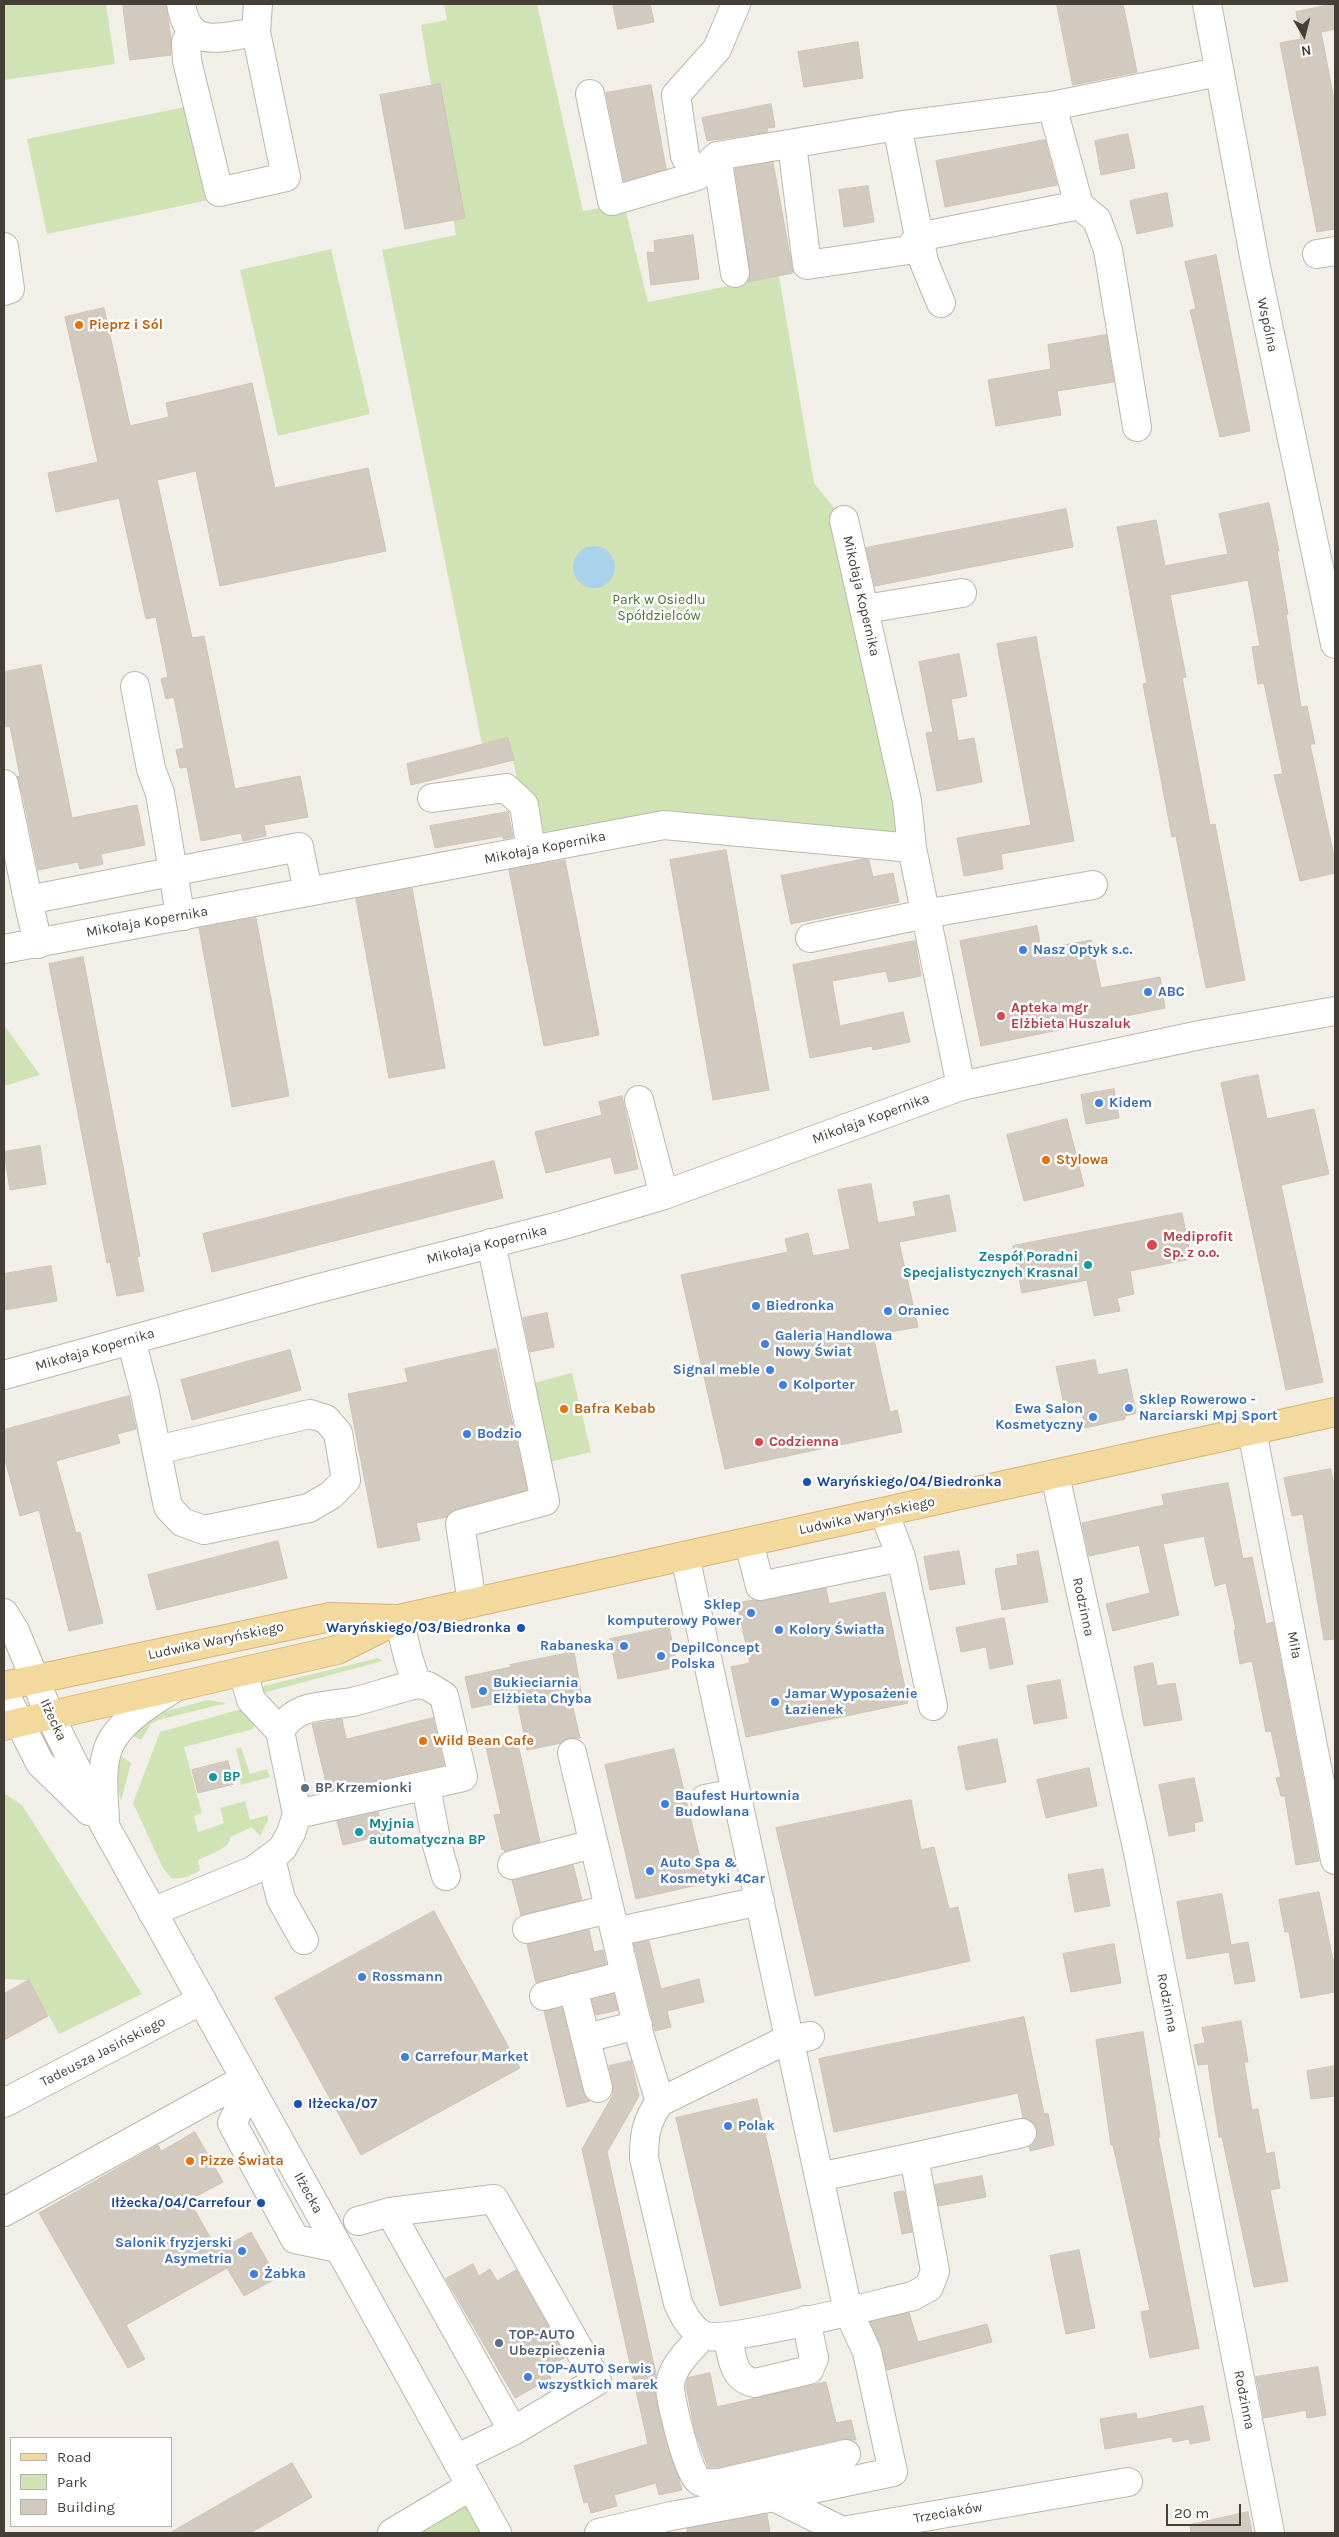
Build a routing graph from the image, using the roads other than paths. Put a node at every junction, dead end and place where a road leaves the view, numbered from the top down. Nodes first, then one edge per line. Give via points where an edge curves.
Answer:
1 (181, 4) edge
2 (258, 4) edge
3 (1207, 4) edge
4 (736, 6) edge
5 (192, 30) junction
6 (256, 32) junction
7 (1218, 72) junction
8 (590, 94) dead end
9 (1052, 106) junction
10 (897, 126) junction
11 (792, 144) junction
12 (717, 156) junction
13 (697, 176) junction
14 (1079, 205) junction
15 (4, 247) edge
16 (921, 250) junction
17 (735, 273) dead end
18 (4, 291) edge
19 (941, 302) dead end
20 (1137, 427) dead end
21 (844, 520) dead end
22 (962, 593) dead end
23 (865, 609) junction
24 (1335, 644) edge
25 (135, 686) dead end
26 (4, 784) edge
27 (432, 798) dead end
28 (912, 848) junction
29 (531, 850) junction
30 (173, 871) junction
31 (1093, 885) dead end
32 (308, 892) junction
33 (28, 900) junction
34 (925, 914) junction
35 (184, 916) junction
36 (810, 938) dead end
37 (38, 944) junction
38 (4, 949) edge
39 (1335, 1011) edge
40 (960, 1086) junction
41 (639, 1100) dead end
42 (664, 1195) junction
43 (491, 1243) junction
44 (131, 1340) junction
45 (4, 1375) edge
46 (1335, 1412) edge
47 (1252, 1431) junction
48 (157, 1450) junction
49 (1055, 1474) junction
50 (884, 1512) junction
51 (749, 1542) junction
52 (685, 1556) junction
53 (901, 1557) junction
54 (472, 1603) junction
55 (4, 1613) edge
56 (400, 1619) junction
57 (243, 1672) junction
58 (34, 1679) junction
59 (416, 1684) junction
60 (4, 1686) edge
61 (175, 1688) junction
62 (4, 1692) edge
63 (933, 1706) dead end
64 (50, 1716) junction
65 (12, 1724) edge
66 (280, 1731) junction
67 (572, 1753) dead end
68 (740, 1777) junction
69 (426, 1786) junction
70 (705, 1799) dead end
71 (297, 1814) junction
72 (105, 1826) junction
73 (593, 1844) junction
74 (270, 1859) junction
75 (1335, 1860) edge
76 (512, 1865) dead end
77 (446, 1876) dead end
78 (769, 1909) junction
79 (152, 1912) junction
80 (612, 1920) junction
81 (527, 1928) dead end
82 (304, 1940) dead end
83 (625, 1975) junction
84 (573, 1988) junction
85 (544, 1996) dead end
86 (202, 2000) junction
87 (638, 2025) junction
88 (586, 2038) junction
89 (800, 2038) junction
90 (247, 2083) junction
91 (598, 2088) dead end
92 (660, 2102) junction
93 (4, 2103) edge
94 (1022, 2133) dead end
95 (914, 2157) junction
96 (819, 2178) junction
97 (4, 2212) edge
98 (390, 2212) junction
99 (358, 2221) dead end
100 (848, 2311) junction
101 (806, 2320) junction
102 (716, 2336) junction
103 (513, 2431) junction
104 (846, 2454) dead end
105 (456, 2459) junction
106 (1128, 2482) dead end
107 (471, 2486) junction
108 (774, 2497) junction
109 (807, 2526) edge
110 (392, 2533) edge
111 (497, 2533) edge
112 (599, 2533) edge
113 (1270, 2533) edge

1 - 5 street via 184,20
2 - 6 street
3 - 7 street, Wspólna
4 - 13 street via 717,49 676,94 685,156
5 - 6 street via 209,38
5 - 6 street via 186,42 187,61 219,192 286,177
7 - 9 street
7 - 24 street, Wspólna
8 - 13 street via 612,201
9 - 10 street
9 - 14 street
10 - 11 street
10 - 16 street
11 - 12 street
11 - 16 street via 808,265
12 - 13 street
12 - 17 street
14 - 16 street
14 - 20 street via 1097,220 1108,250
15 - 18 street via 10,289
16 - 19 street
21 - 23 street, Mikołaja Kopernika
22 - 23 street
23 - 28 street, Mikołaja Kopernika via 907,801
25 - 30 street via 151,769 160,793
26 - 33 street
27 - 29 street via 506,788 524,805
28 - 29 street, Mikołaja Kopernika via 664,825
28 - 34 street, Mikołaja Kopernika
29 - 32 street, Mikołaja Kopernika
30 - 32 street via 299,847
30 - 33 street
30 - 35 street
31 - 34 street
32 - 35 street, Mikołaja Kopernika
33 - 37 street
34 - 36 street
34 - 40 street, Mikołaja Kopernika
35 - 37 street, Mikołaja Kopernika
37 - 38 street, Mikołaja Kopernika
39 - 40 street, Mikołaja Kopernika via 1200,1035
40 - 42 street, Mikołaja Kopernika
41 - 42 street
42 - 43 street, Mikołaja Kopernika
43 - 44 street, Mikołaja Kopernika
43 - 54 street via 545,1500 460,1524
44 - 45 street, Mikołaja Kopernika
44 - 48 street
46 - 47 main road, Ludwika Waryńskiego
47 - 49 main road, Ludwika Waryńskiego
47 - 75 street, Miła
48 - 48 street via 168,1507 182,1522 204,1530 309,1508 331,1495 346,1480 338,1433 326,1419 310,1414
49 - 50 main road, Ludwika Waryńskiego
49 - 113 street, Rodzinna via 1138,1857
50 - 51 main road, Ludwika Waryńskiego
50 - 53 street
51 - 52 main road, Ludwika Waryńskiego
51 - 53 street via 760,1586
52 - 54 main road, Ludwika Waryńskiego
52 - 68 street
53 - 63 street
54 - 56 main road, Ludwika Waryńskiego
55 - 58 street, Iłżecka via 15,1631
56 - 57 main road, Ludwika Waryńskiego via 336,1650
56 - 58 main road, Ludwika Waryńskiego via 330,1617
56 - 59 street
57 - 61 main road, Ludwika Waryńskiego
57 - 66 street via 251,1700
58 - 60 main road, Ludwika Waryńskiego
58 - 64 street, Iłżecka
59 - 66 street via 352,1702 305,1710 287,1719
59 - 69 street via 438,1690 444,1696 463,1777
61 - 64 main road, Ludwika Waryńskiego
61 - 72 street, Ludwika Waryńskiego via 141,1709 112,1740 104,1774
62 - 65 street, Iłżecka
64 - 65 main road, Ludwika Waryńskiego
64 - 72 street, Iłżecka
65 - 72 street, Iłżecka via 40,1763
66 - 71 street
67 - 73 street
68 - 70 street
68 - 78 street
69 - 71 street
69 - 77 street
71 - 74 street via 282,1849
72 - 79 street, Iłżecka
73 - 76 street
73 - 80 street
74 - 79 street via 254,1870
74 - 82 street via 281,1899
78 - 80 street
78 - 89 street
79 - 86 street, Iłżecka
80 - 81 street
80 - 83 street
83 - 84 street
83 - 87 street
84 - 85 street
84 - 88 street
86 - 90 street, Iłżecka
86 - 93 street, Tadeusza Jasińskiego
87 - 88 street
87 - 92 street
88 - 91 street
89 - 92 street via 782,2042
89 - 96 street
90 - 97 street
90 - 105 street, Iłżecka
92 - 102 street via 649,2117 644,2134 644,2158 678,2302 686,2320
94 - 95 street
95 - 96 street
95 - 100 street via 934,2254 935,2271 929,2287 913,2296
96 - 100 street
98 - 99 street
98 - 103 street
98 - 103 street via 494,2199 597,2381
100 - 101 street
100 - 108 street via 867,2352 893,2472
101 - 102 street
101 - 102 street via 814,2358 809,2370 755,2383 746,2382 736,2372
102 - 104 street via 674,2372 670,2386 687,2462 699,2481 710,2484 724,2482
103 - 105 street
105 - 107 street, Iłżecka
106 - 109 street, Trzeciaków via 842,2532
107 - 110 street
107 - 111 street, Iłżecka
108 - 109 street, Trzeciaków
108 - 112 street

